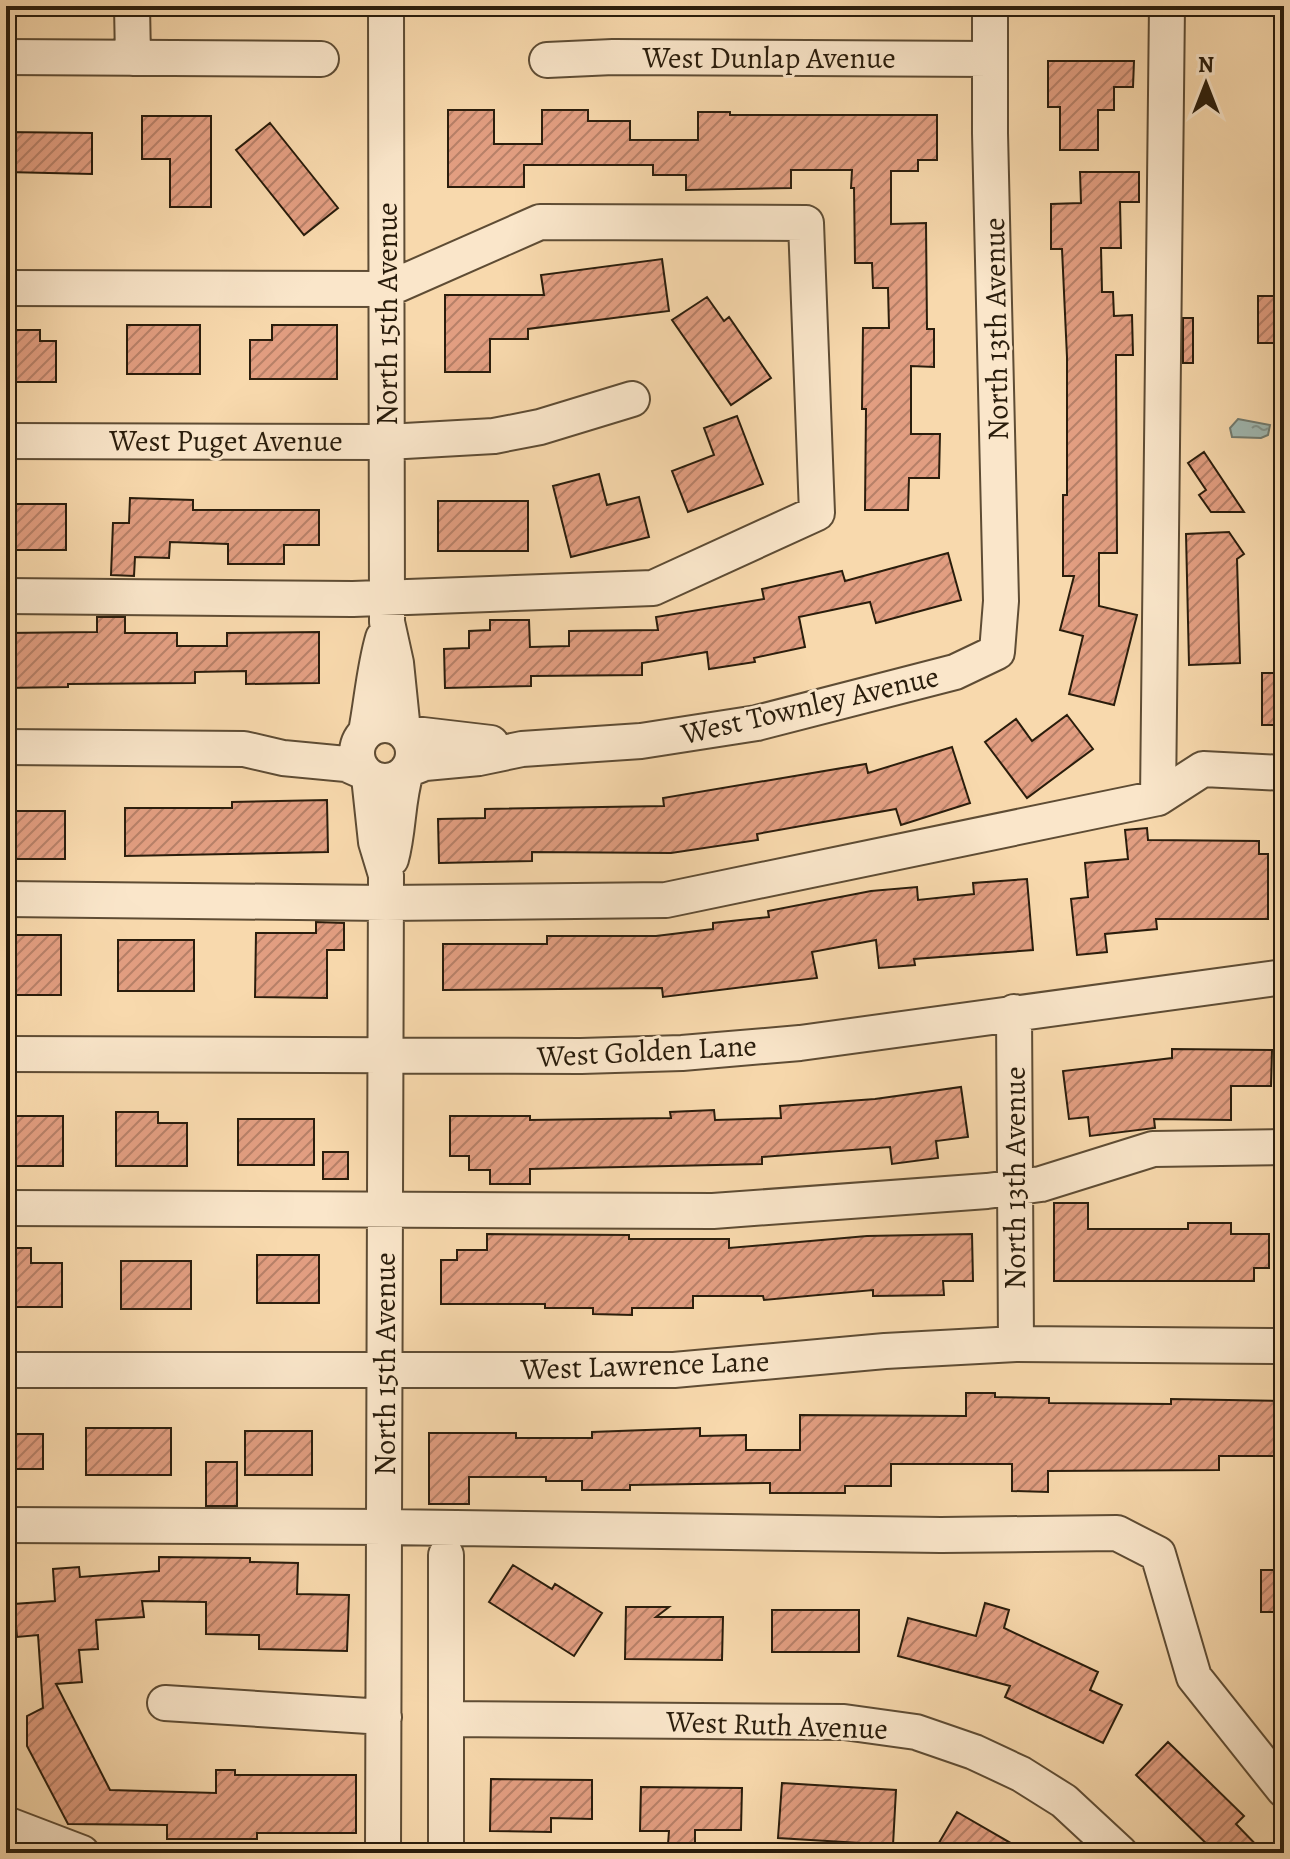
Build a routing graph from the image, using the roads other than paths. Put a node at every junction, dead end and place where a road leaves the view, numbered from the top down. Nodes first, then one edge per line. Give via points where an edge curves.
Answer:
1 (132, 6) edge
2 (386, 6) edge
3 (990, 6) edge
4 (1167, 6) edge
5 (6, 57) edge
6 (133, 58) junction
7 (321, 59) dead end
8 (990, 59) junction
9 (547, 60) dead end
10 (6, 288) edge
11 (388, 289) junction
12 (632, 399) dead end
13 (6, 441) edge
14 (387, 442) junction
15 (6, 596) edge
16 (387, 611) junction
17 (997, 652) joint
18 (404, 732) junction
19 (363, 735) junction
20 (6, 747) edge
21 (244, 749) junction
22 (522, 749) junction
23 (406, 771) junction
24 (1284, 773) edge
25 (367, 774) junction
26 (1158, 798) junction
27 (386, 889) junction
28 (6, 899) edge
29 (1284, 977) edge
30 (1014, 1012) junction
31 (6, 1054) edge
32 (387, 1055) junction
33 (1284, 1147) edge
34 (1016, 1187) junction
35 (6, 1208) edge
36 (386, 1211) junction
37 (1016, 1344) junction
38 (1284, 1346) edge
39 (6, 1370) edge
40 (386, 1370) junction
41 (6, 1525) edge
42 (384, 1527) junction
43 (446, 1555) dead end
44 (165, 1703) dead end
45 (384, 1717) junction
46 (447, 1719) junction
47 (1284, 1790) edge
48 (6, 1824) edge
49 (82, 1853) edge
50 (383, 1853) edge
51 (446, 1853) edge
52 (1120, 1853) edge

1 - 6 street
2 - 11 street, North 15th Avenue
3 - 8 street, North 13th Avenue
4 - 26 street
5 - 6 street
6 - 7 street
8 - 9 street, West Dunlap Avenue
8 - 17 street, North 13th Avenue via 1001,601
10 - 11 street
11 - 14 street, North 15th Avenue
11 - 16 street via 540,222 806,223 817,513 653,588
12 - 14 street, West Puget Avenue via 494,436
13 - 14 street, West Puget Avenue
14 - 16 street, North 15th Avenue
15 - 16 street
16 - 18 street, North 15th Avenue
16 - 19 street, North 15th Avenue
17 - 22 street, West Townley Avenue via 955,672 757,723 641,741
18 - 19 street via 380,725
18 - 22 street, West Townley Avenue
18 - 23 street, North 15th Avenue via 413,747
19 - 21 street via 330,742 277,741
19 - 25 street, North 15th Avenue via 357,756
20 - 21 street
21 - 25 street via 346,764
22 - 23 street, West Townley Avenue via 425,763
23 - 25 street via 387,780
23 - 27 street, North 15th Avenue
24 - 26 street via 1203,769
25 - 27 street, North 15th Avenue
26 - 27 street via 666,900
27 - 28 street
27 - 32 street, North 15th Avenue
29 - 30 street, West Golden Lane
30 - 32 street, West Golden Lane via 800,1043 682,1053
30 - 34 street, North 13th Avenue
31 - 32 street, West Golden Lane
32 - 36 street, North 15th Avenue
33 - 34 street via 1153,1149
34 - 36 street via 713,1211
34 - 37 street, North 13th Avenue
35 - 36 street
36 - 40 street, North 15th Avenue
37 - 38 street, West Lawrence Lane
37 - 40 street, West Lawrence Lane via 674,1370
39 - 40 street, West Lawrence Lane
40 - 42 street, North 15th Avenue
41 - 42 street
42 - 45 street, North 15th Avenue
42 - 47 street via 1117,1533 1158,1554 1194,1677
43 - 46 street
44 - 45 street
45 - 50 street, North 15th Avenue
46 - 51 street
46 - 52 street, West Ruth Avenue via 844,1722 916,1732 1021,1774 1064,1801
48 - 49 street

